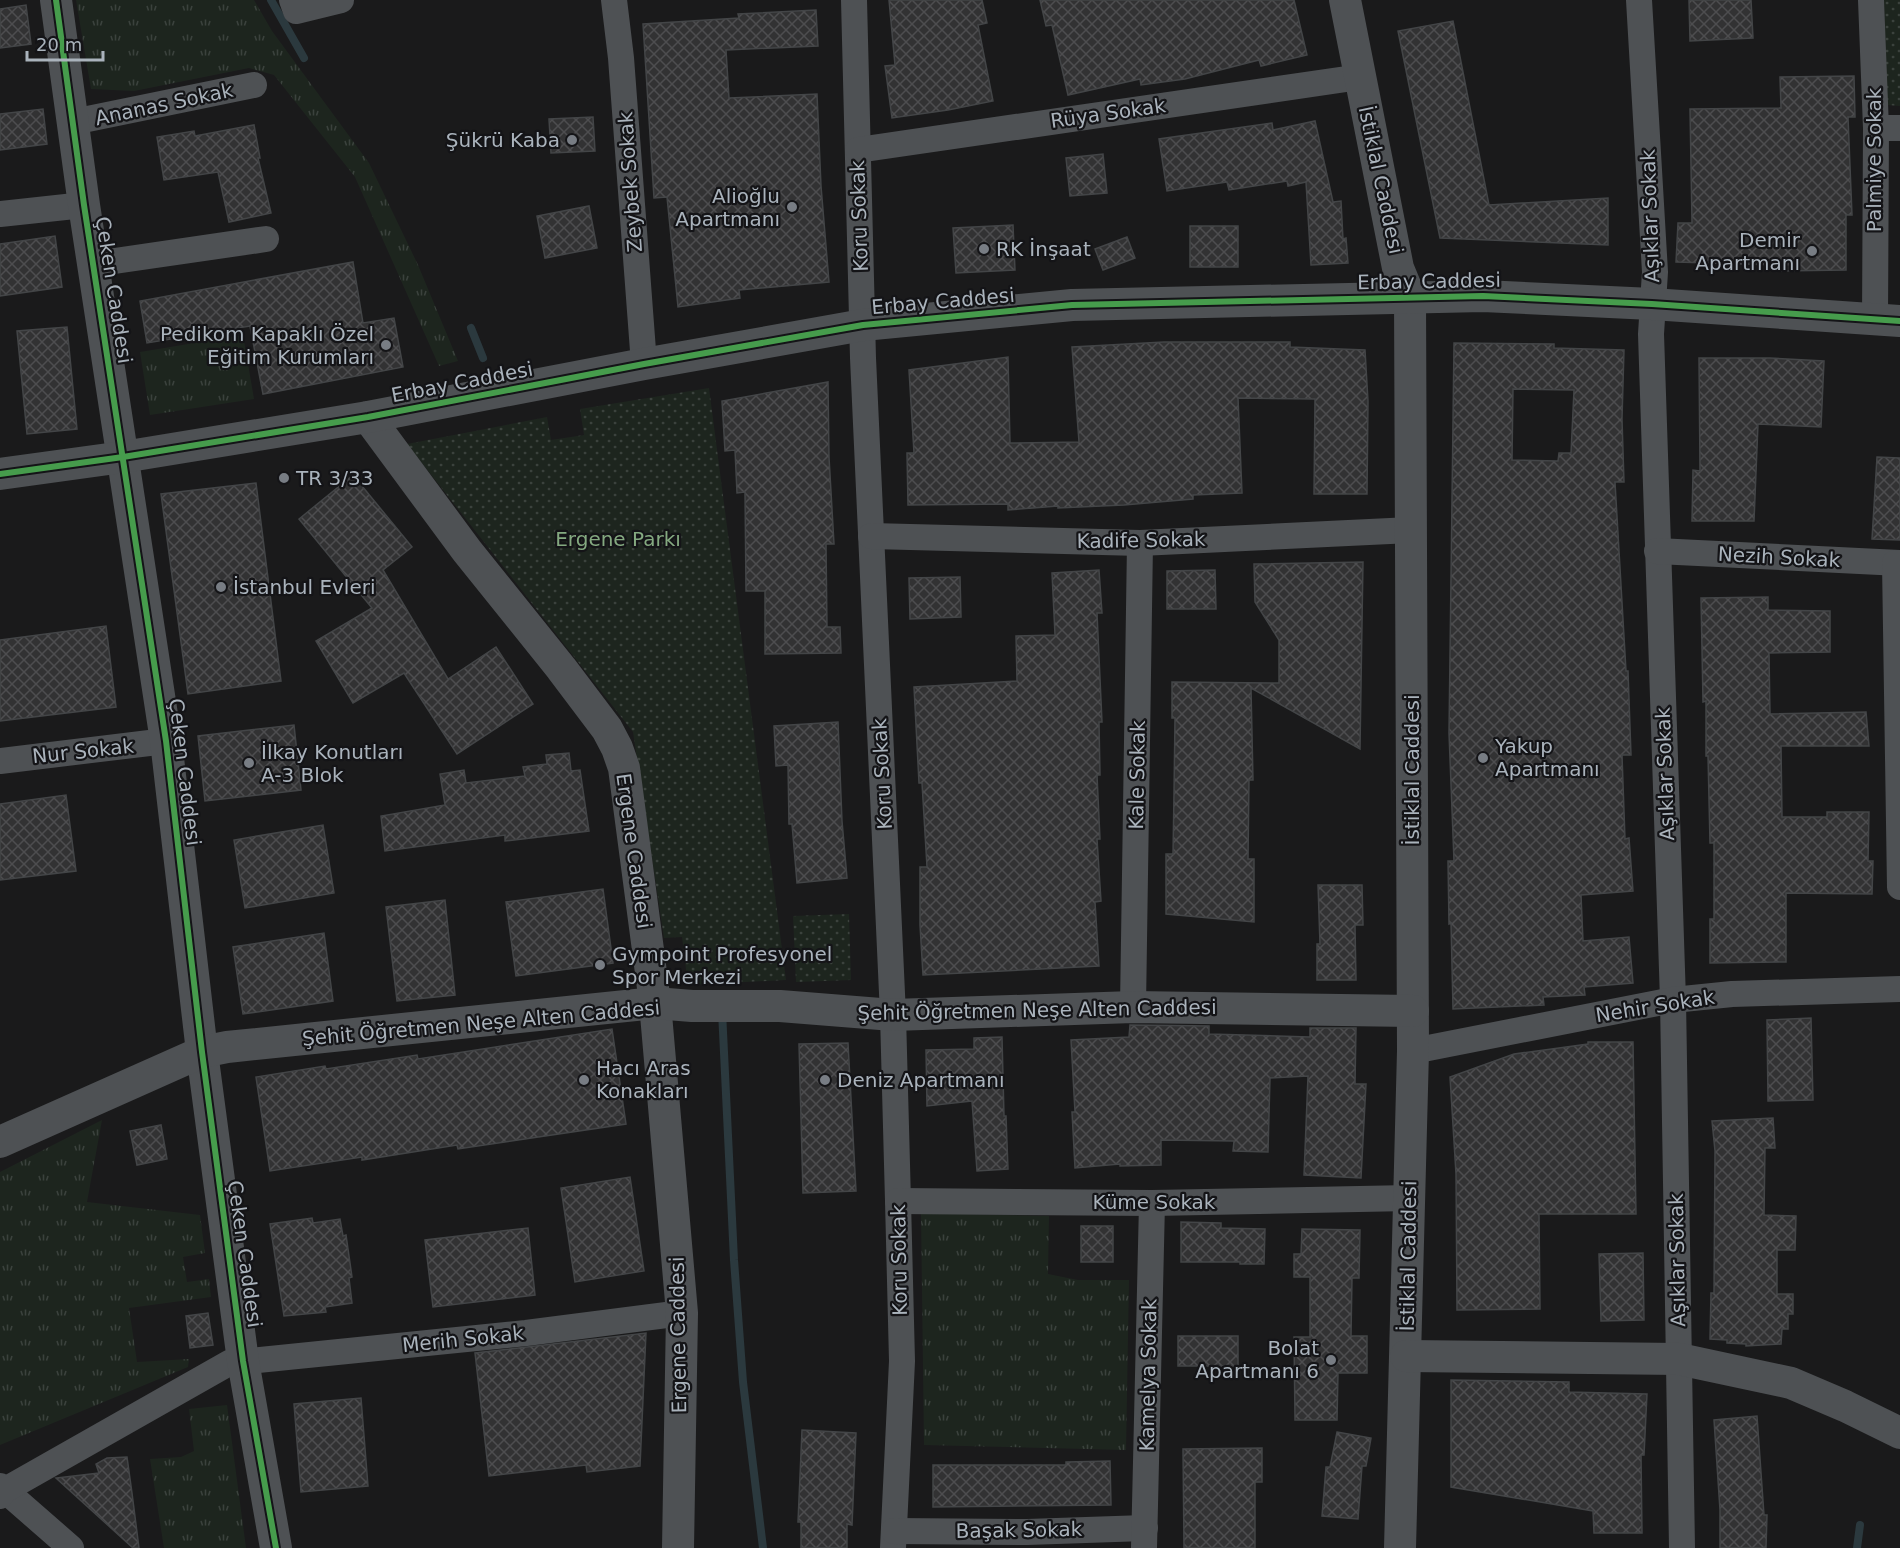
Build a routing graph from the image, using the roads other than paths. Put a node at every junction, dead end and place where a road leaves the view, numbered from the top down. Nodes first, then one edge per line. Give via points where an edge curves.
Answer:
1 (56, 0) edge
2 (341, 0) edge
3 (614, 0) edge
4 (854, 0) edge
5 (1345, 0) edge
6 (1639, 0) edge
7 (1871, 0) edge
8 (294, 5) edge
9 (1360, 78) junction
10 (254, 85) dead end
11 (73, 122) junction
12 (1888, 128) edge
13 (858, 150) junction
14 (84, 205) junction
15 (0, 214) edge
16 (266, 239) dead end
17 (94, 264) junction
18 (1410, 297) junction
19 (1652, 304) junction
20 (1887, 320) edge
21 (863, 325) junction
22 (644, 364) junction
23 (368, 417) junction
24 (123, 457) junction
25 (0, 474) edge
26 (1411, 531) junction
27 (871, 536) junction
28 (1140, 543) junction
29 (1657, 551) junction
30 (1898, 563) edge
31 (166, 741) junction
32 (0, 761) edge
33 (1900, 887) edge
34 (1900, 989) edge
35 (1672, 1000) junction
36 (655, 1004) junction
37 (1133, 1007) junction
38 (1413, 1011) junction
39 (893, 1015) junction
40 (1413, 1051) junction
41 (202, 1052) junction
42 (0, 1142) edge
43 (1410, 1198) junction
44 (898, 1201) junction
45 (1152, 1203) junction
46 (682, 1312) junction
47 (1406, 1356) junction
48 (1679, 1359) junction
49 (243, 1361) junction
50 (1894, 1430) edge
51 (2, 1490) edge
52 (1145, 1538) edge
53 (893, 1539) edge
54 (71, 1548) edge
55 (276, 1548) edge
56 (678, 1548) edge
57 (1400, 1548) edge
58 (1682, 1548) edge

1 - 11 street, Çeken Caddesi
2 - 8 street
3 - 22 street, Zeybek Sokak
4 - 13 street, Koru Sokak
5 - 9 street, İstiklal Caddesi
6 - 19 street, Aşıklar Sokak via 1655,272
7 - 12 street, Palmiye Sokak
9 - 13 street, Rüya Sokak
9 - 18 street, İstiklal Caddesi via 1398,268
10 - 11 street, Ananas Sokak
11 - 14 street, Çeken Caddesi
12 - 20 street, Palmiye Sokak
13 - 21 street, Koru Sokak
14 - 15 street
14 - 17 street, Çeken Caddesi
16 - 17 street
17 - 24 street, Çeken Caddesi
18 - 19 street, Erbay Caddesi via 1484,296
18 - 21 street, Erbay Caddesi via 1072,305
18 - 26 street, İstiklal Caddesi
19 - 20 street, Erbay Caddesi
19 - 29 street, Aşıklar Sokak
21 - 22 street, Erbay Caddesi
21 - 27 street, Koru Sokak
22 - 23 street, Erbay Caddesi
23 - 24 street, Erbay Caddesi
23 - 36 street, Ergene Caddesi via 607,729 617,748 624,768
24 - 25 street, Erbay Caddesi
24 - 31 street, Çeken Caddesi
26 - 28 street, Kadife Sokak
26 - 38 street, İstiklal Caddesi
27 - 28 street, Kadife Sokak
27 - 39 street, Koru Sokak
28 - 37 street, Kale Sokak
29 - 30 street, Nezih Sokak
29 - 35 street, Aşıklar Sokak
30 - 33 street
31 - 32 street, Nur Sokak
31 - 41 street, Çeken Caddesi
34 - 35 street, Nehir Sokak via 1732,994
35 - 40 street, Nehir Sokak
35 - 48 street, Aşıklar Sokak
36 - 39 street, Şehit Öğretmen Neşe Alten Caddesi via 750,1005
36 - 41 street, Şehit Öğretmen Neşe Alten Caddesi
36 - 46 street, Ergene Caddesi
37 - 38 street, Şehit Öğretmen Neşe Alten Caddesi
37 - 39 street, Şehit Öğretmen Neşe Alten Caddesi
38 - 40 street, İstiklal Caddesi
39 - 44 street, Koru Sokak
40 - 43 street, İstiklal Caddesi
41 - 42 street, Şehit Öğretmen Neşe Alten Caddesi
41 - 49 street, Çeken Caddesi
43 - 45 street, Küme Sokak
43 - 47 street, İstiklal Caddesi
44 - 45 street, Küme Sokak
44 - 53 street, Koru Sokak via 902,1360
45 - 52 street, Kamelya Sokak
46 - 49 street, Merih Sokak via 526,1333
46 - 56 street, Ergene Caddesi
47 - 48 street
47 - 57 street, İstiklal Caddesi
48 - 50 street via 1791,1383
48 - 58 street, Aşıklar Sokak
49 - 51 street, Merih Sokak via 229,1363
49 - 55 street, Çeken Caddesi
51 - 54 street
52 - 53 street, Başak Sokak via 1027,1532

